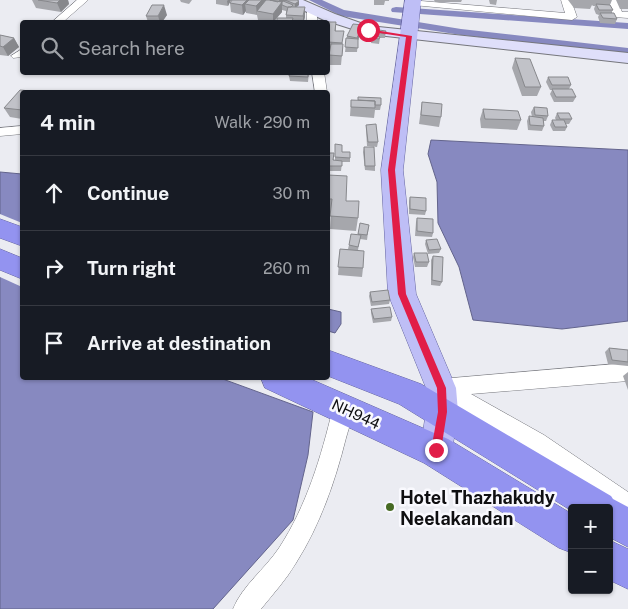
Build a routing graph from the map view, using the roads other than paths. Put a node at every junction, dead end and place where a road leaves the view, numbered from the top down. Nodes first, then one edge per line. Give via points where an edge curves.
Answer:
1 (83, 0) edge
2 (293, 0) edge
3 (512, 0) edge
4 (566, 0) edge
5 (612, 0) edge
6 (468, 4) edge
7 (515, 11) junction
8 (411, 15) edge
9 (623, 15) edge
10 (312, 17) edge
11 (59, 20) edge
12 (325, 20) edge
13 (330, 21) edge
14 (622, 29) dead end
15 (628, 58) edge
16 (318, 75) edge
17 (320, 90) edge
18 (20, 130) edge
19 (0, 132) edge
20 (0, 228) edge
21 (20, 236) edge
22 (0, 259) edge
23 (20, 268) edge
24 (330, 364) edge
25 (628, 372) edge
26 (280, 380) edge
27 (442, 400) junction
28 (343, 408) junction
29 (436, 450) junction
30 (593, 504) edge
31 (628, 505) edge
32 (613, 518) edge
33 (628, 529) edge
34 (568, 532) edge
35 (613, 561) edge
36 (628, 570) edge
37 (247, 608) edge

1 - 11 street
2 - 10 street
3 - 7 street
4 - 7 street via 572,17
5 - 9 street
6 - 7 street
6 - 8 street
8 - 13 street via 368,30
8 - 15 street
8 - 27 main road via 392,170 402,294
9 - 14 street
10 - 12 street
16 - 17 street
18 - 19 street
20 - 21 highway
22 - 23 highway
24 - 27 highway via 410,394
25 - 27 street
26 - 28 highway, NH944 / NH944
27 - 29 main road
27 - 30 highway
27 - 31 street via 537,442
28 - 29 highway, NH944 / NH944
28 - 37 street via 317,501 287,556
29 - 34 highway, NH944
32 - 33 highway
35 - 36 highway

